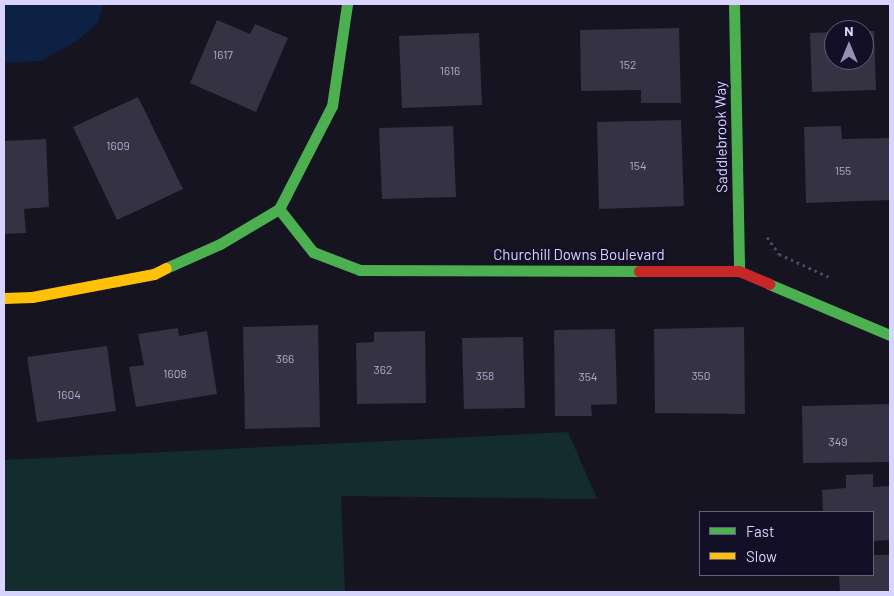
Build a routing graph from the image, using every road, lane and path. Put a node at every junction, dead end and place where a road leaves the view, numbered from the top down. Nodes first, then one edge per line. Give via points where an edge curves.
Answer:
1 (347, 4) edge
2 (734, 4) edge
3 (279, 209) junction
4 (766, 234) dead end
5 (739, 270) junction
6 (838, 282) dead end
7 (4, 298) edge
8 (890, 335) edge

1 - 3 street via 332,106
2 - 5 street, Saddlebrook Way
3 - 5 street, Churchill Downs Boulevard via 313,252 360,270
3 - 7 street via 220,244 154,274 32,297
4 - 6 path via 778,254
5 - 8 street, Churchill Downs Boulevard via 874,331

